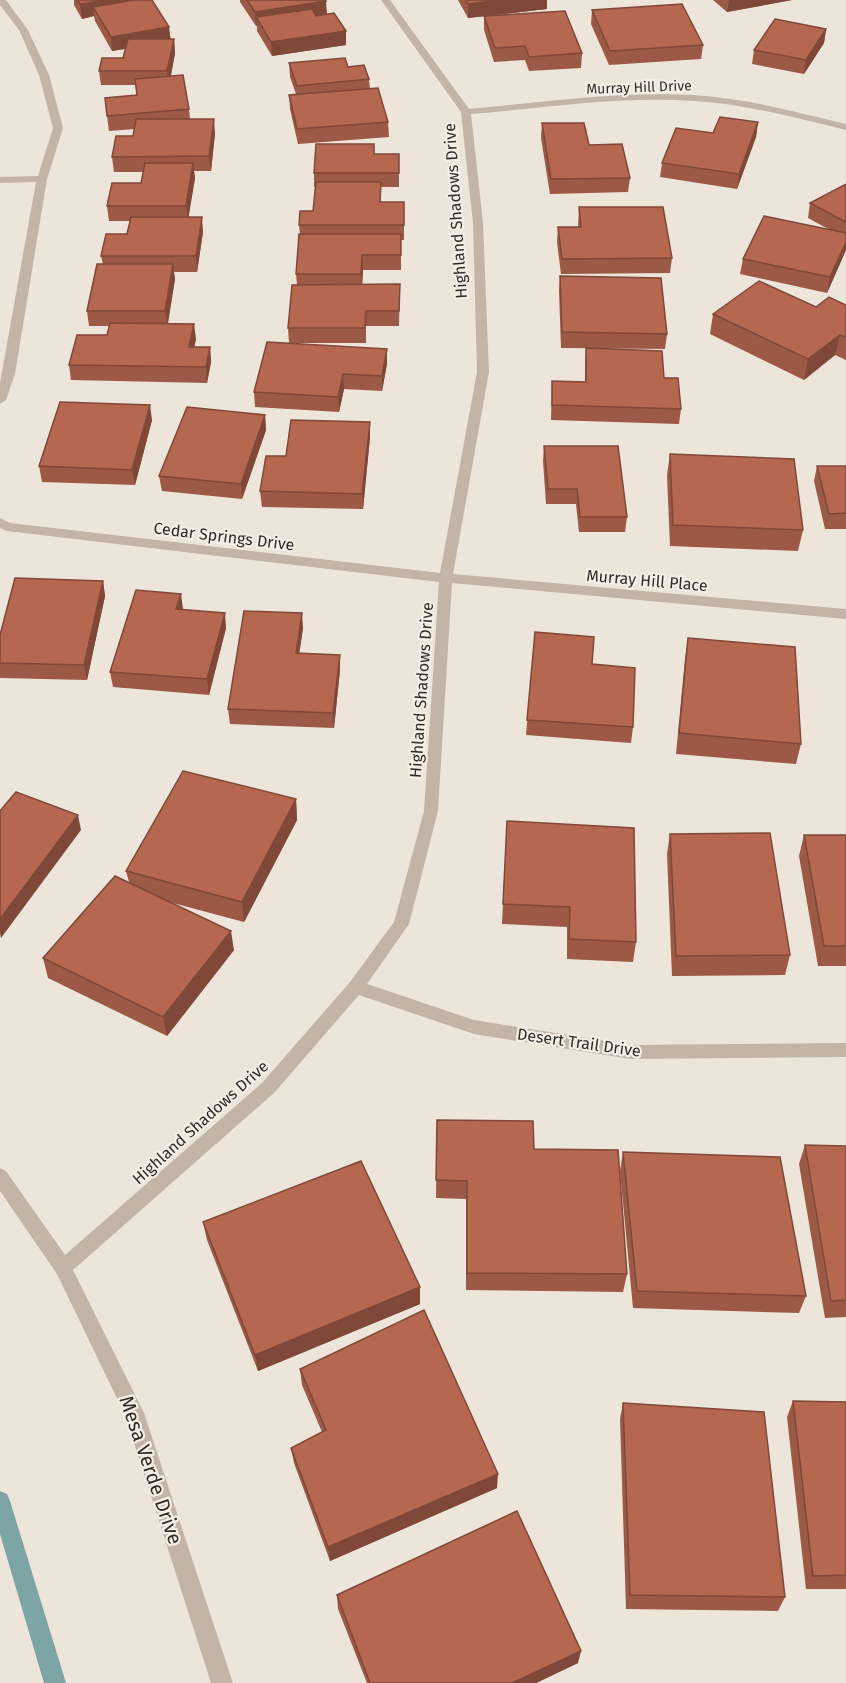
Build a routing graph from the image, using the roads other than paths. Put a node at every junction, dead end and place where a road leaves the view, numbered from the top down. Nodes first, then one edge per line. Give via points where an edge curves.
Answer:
1 (1, 0) edge
2 (385, 0) edge
3 (466, 112) junction
4 (846, 127) edge
5 (42, 179) junction
6 (0, 180) edge
7 (0, 400) edge
8 (0, 522) edge
9 (446, 578) junction
10 (846, 614) edge
11 (356, 987) junction
12 (846, 1050) edge
13 (0, 1176) edge
14 (63, 1268) junction
15 (222, 1683) edge

1 - 5 street via 23,30 44,75 58,129
2 - 3 street, Highland Shadows Drive
3 - 4 street, Murray Hill Drive via 694,98 748,105
3 - 9 street, Highland Shadows Drive via 477,223 483,372
5 - 6 street
5 - 7 street via 9,374
8 - 9 street, Cedar Springs Drive via 7,527
9 - 10 street, Murray Hill Place
9 - 11 street, Highland Shadows Drive via 431,811 401,924
11 - 12 street, Desert Trail Drive via 474,1027 631,1052
11 - 14 street, Highland Shadows Drive via 268,1088
13 - 14 street, Mesa Verde Drive
14 - 15 street, Mesa Verde Drive via 134,1413

